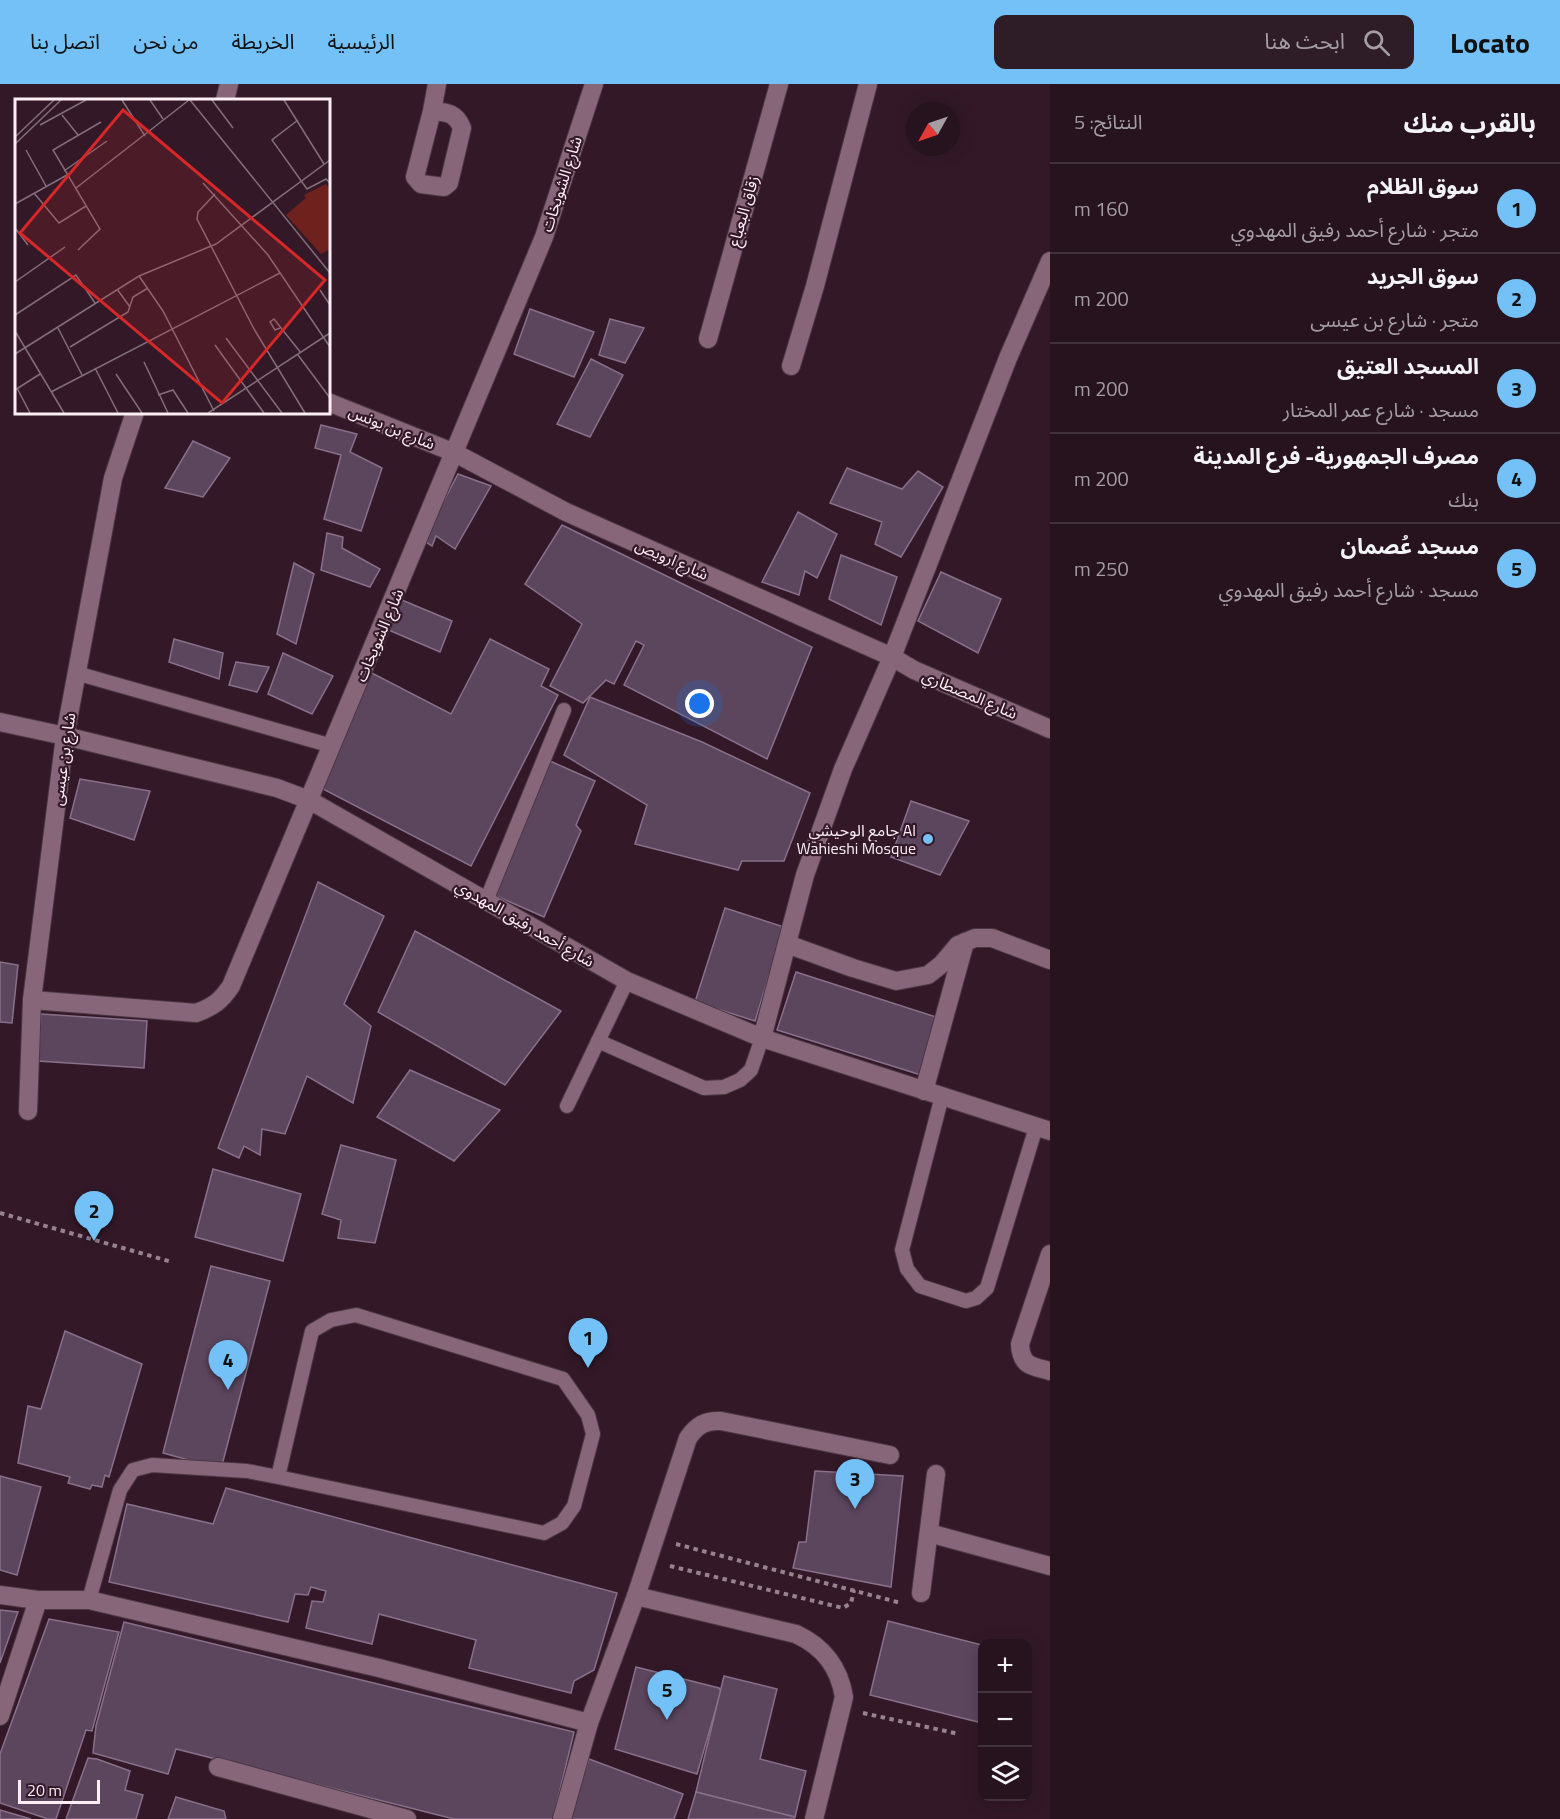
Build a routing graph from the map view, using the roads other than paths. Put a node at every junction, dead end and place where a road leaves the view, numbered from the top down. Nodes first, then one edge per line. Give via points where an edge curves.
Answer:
1 (229, 84) edge
2 (437, 84) edge
3 (594, 84) edge
4 (779, 84) edge
5 (868, 84) edge
6 (225, 99) edge
7 (432, 111) junction
8 (1050, 261) edge
9 (708, 339) dead end
10 (790, 366) dead end
11 (330, 403) edge
12 (134, 414) edge
13 (455, 453) junction
14 (892, 657) junction
15 (76, 673) junction
16 (564, 710) dead end
17 (0, 722) edge
18 (1050, 729) edge
19 (65, 736) junction
20 (332, 746) junction
21 (309, 800) junction
22 (486, 901) junction
23 (966, 942) junction
24 (787, 944) junction
25 (1050, 960) edge
26 (627, 981) junction
27 (32, 1000) junction
28 (762, 1038) junction
29 (598, 1041) junction
30 (933, 1093) junction
31 (567, 1107) dead end
32 (28, 1111) dead end
33 (1043, 1129) edge
34 (1050, 1254) edge
35 (1050, 1371) edge
36 (890, 1455) dead end
37 (936, 1474) dead end
38 (278, 1478) junction
39 (929, 1533) junction
40 (1050, 1566) edge
41 (921, 1593) dead end
42 (0, 1595) edge
43 (636, 1596) junction
44 (38, 1600) junction
45 (89, 1600) junction
46 (0, 1716) edge
47 (589, 1723) junction
48 (218, 1767) dead end
49 (407, 1819) edge
50 (562, 1819) edge
51 (814, 1819) edge

1 - 6 street
2 - 7 street
3 - 13 street, شارع الشويخات via 544,237
4 - 9 street, زقاق البعباع
5 - 10 street
7 - 7 street via 415,177 421,184 447,186 462,128 459,120 448,112
8 - 14 street via 1008,358
11 - 13 street, شارع بن يونس
12 - 15 street, شارع بن عيسى via 113,478
13 - 14 street, شارع ارويص via 566,512
13 - 20 street, شارع الشويخات
14 - 18 street, شارع المصطاري
14 - 24 street via 839,780 805,875
15 - 19 street, شارع بن عيسى
15 - 20 lane
16 - 22 lane
17 - 19 street, شارع أحمد رفيق المهدوي
19 - 21 street, شارع أحمد رفيق المهدوي via 277,788
19 - 27 street, شارع بن عيسى
20 - 21 street, شارع الشويخات
21 - 22 street, شارع أحمد رفيق المهدوي
21 - 27 street, شارع الشويخات via 231,986 212,1008 196,1013
22 - 26 street, شارع أحمد رفيق المهدوي
23 - 24 street via 928,975 896,981
23 - 25 street via 992,938
23 - 30 street
24 - 28 street
26 - 28 street, شارع أحمد رفيق المهدوي
26 - 29 lane
27 - 32 street, شارع بن عيسى
28 - 29 lane via 751,1070 740,1080 724,1087 704,1088
28 - 30 street, شارع أحمد رفيق المهدوي
29 - 31 lane
30 - 33 street, شارع أحمد رفيق المهدوي
30 - 33 lane via 902,1250 907,1269 920,1286 929,1289 966,1301 987,1288
34 - 35 street via 1020,1354 1029,1365
36 - 43 street via 722,1421 702,1423 688,1438
37 - 39 street
38 - 38 lane via 544,1533 562,1523 574,1506 593,1434 588,1415 563,1379 356,1315 331,1320 312,1331
38 - 45 lane via 247,1471 152,1465 133,1470 120,1490
39 - 40 street
39 - 41 street
42 - 44 street
43 - 47 street
43 - 51 street via 796,1634 827,1655 836,1668 844,1697
44 - 45 street
44 - 46 street
45 - 47 street via 379,1668
47 - 50 street
48 - 49 street

